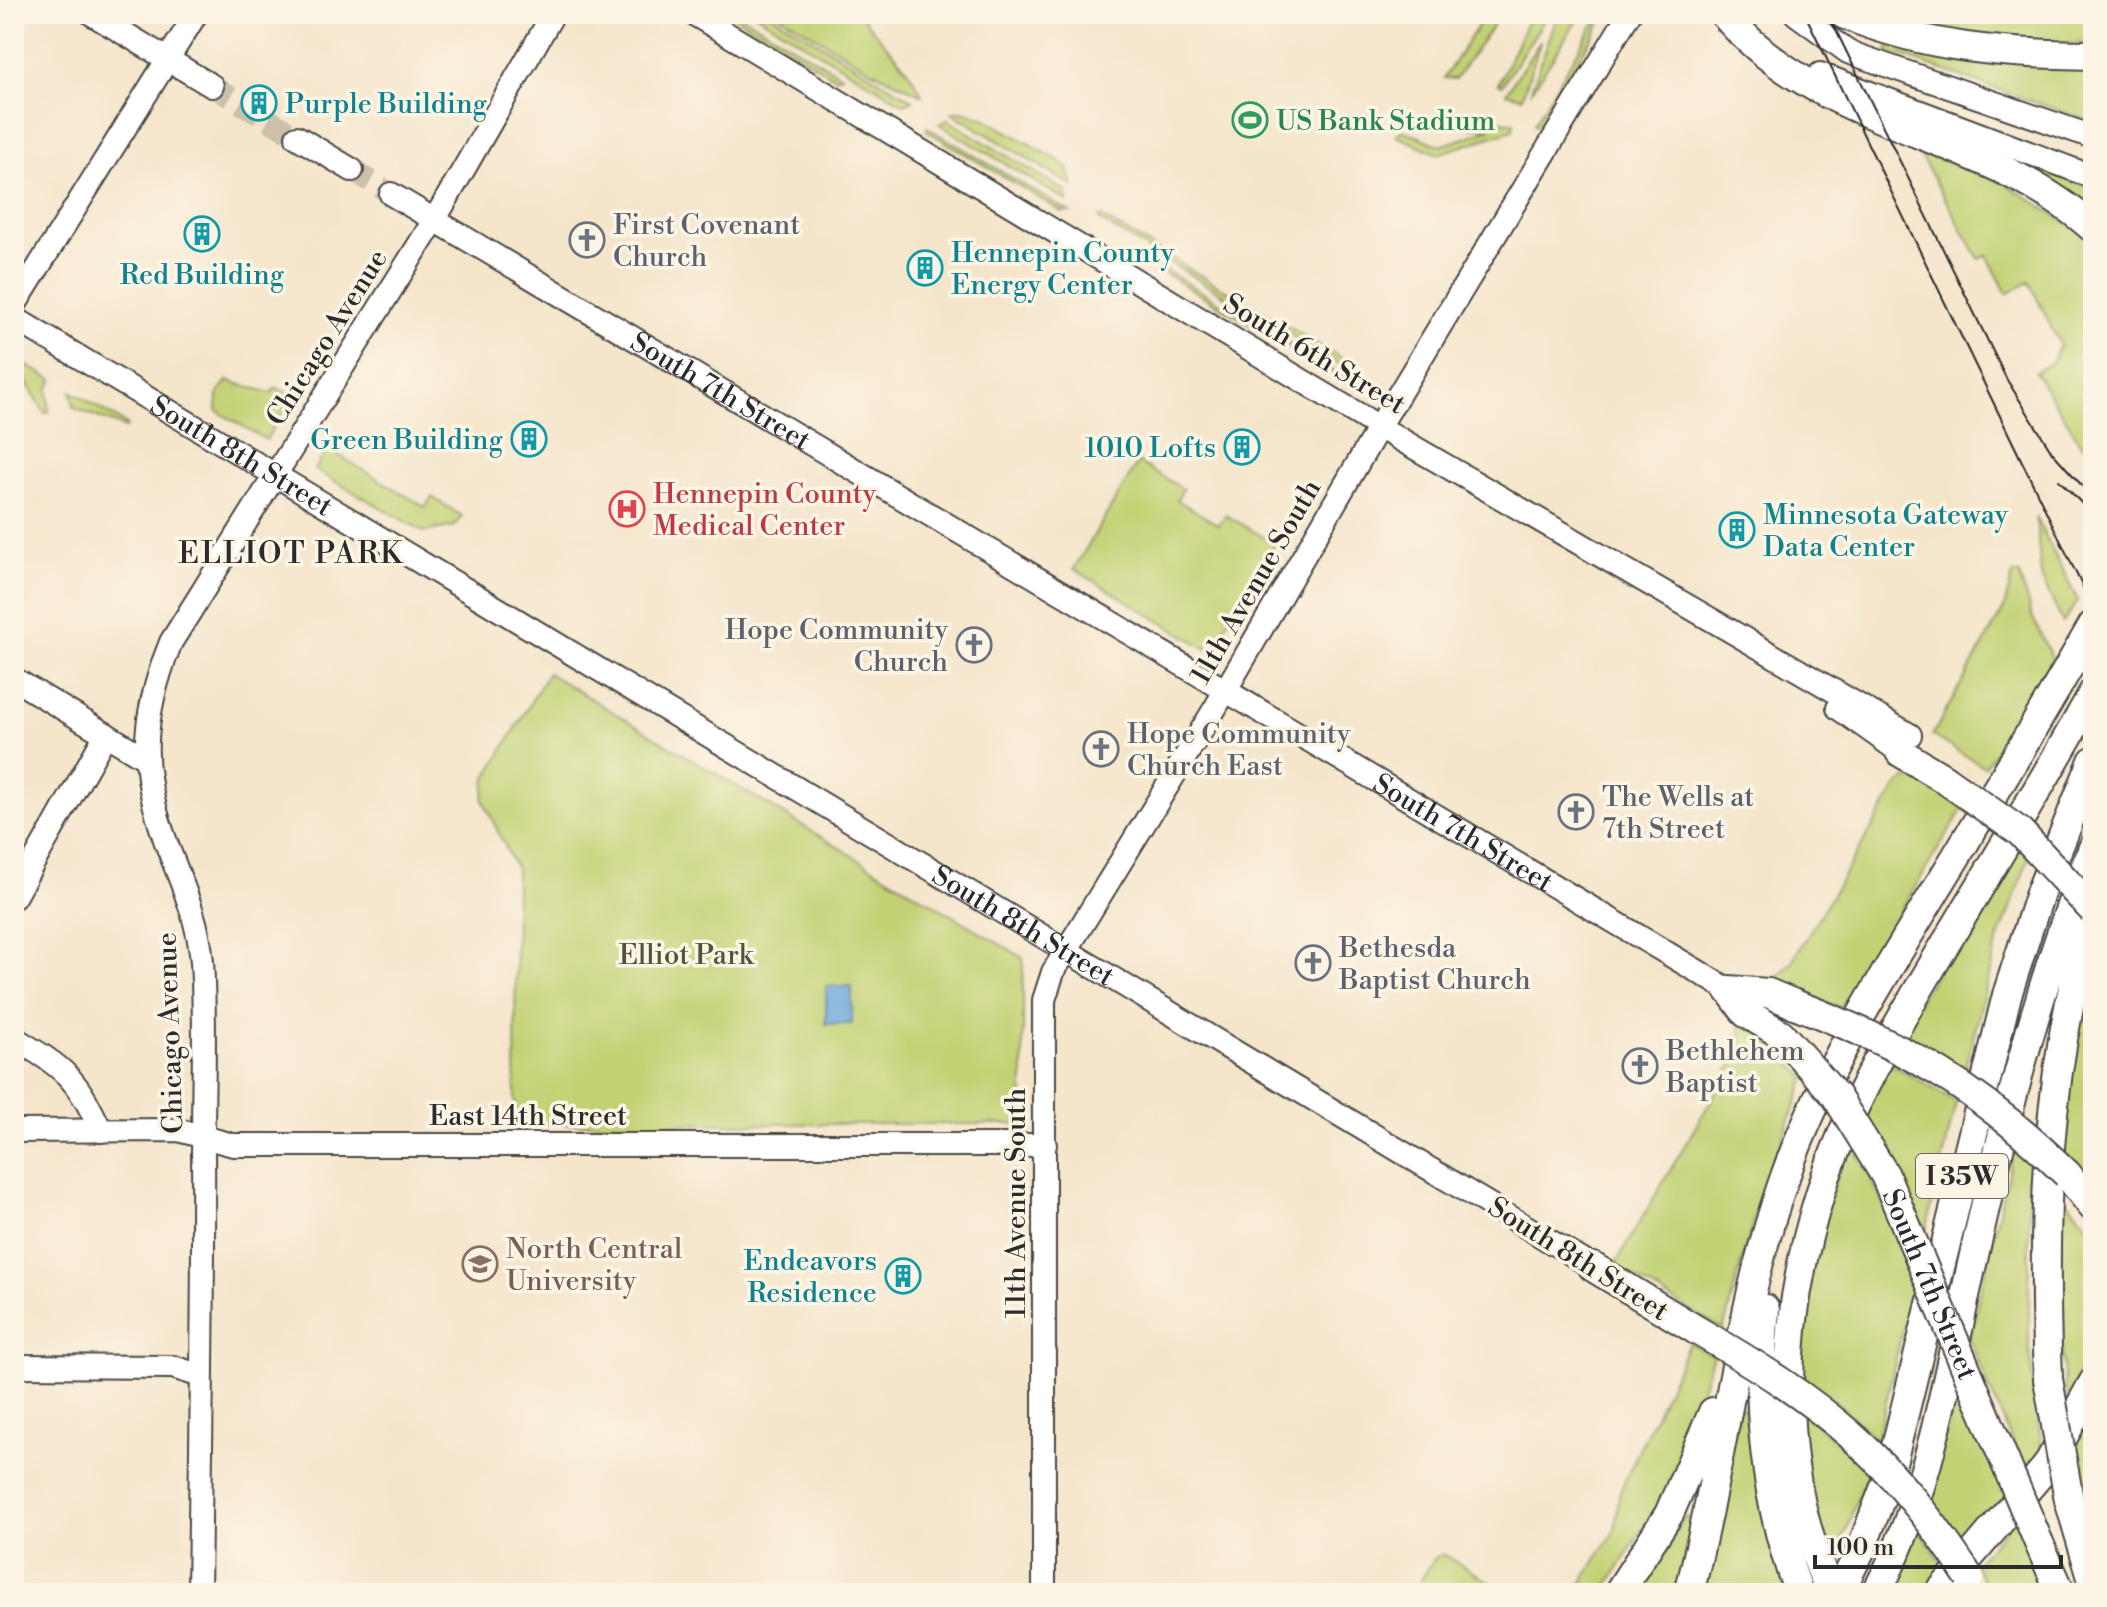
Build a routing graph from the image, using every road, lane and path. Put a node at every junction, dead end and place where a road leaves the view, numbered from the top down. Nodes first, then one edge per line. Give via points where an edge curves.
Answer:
1 (92, 14) edge
2 (196, 14) edge
3 (553, 14) edge
4 (694, 14) edge
5 (1629, 14) edge
6 (1724, 14) edge
7 (1796, 14) edge
8 (1843, 14) edge
9 (2093, 55) edge
10 (168, 61) junction
11 (212, 86) tunnel mouth
12 (297, 137) tunnel mouth
13 (2093, 137) edge
14 (352, 170) tunnel mouth
15 (2093, 177) edge
16 (391, 194) tunnel mouth
17 (435, 219) junction
18 (2093, 228) edge
19 (14, 306) edge
20 (14, 318) edge
21 (1379, 427) junction
22 (274, 477) junction
23 (2093, 625) edge
24 (14, 679) edge
25 (1226, 691) junction
26 (2093, 693) edge
27 (106, 734) junction
28 (1905, 744) joint
29 (145, 758) junction
30 (2093, 761) edge
31 (1947, 769) junction
32 (2093, 848) edge
33 (2093, 879) edge
34 (14, 897) edge
35 (2093, 912) edge
36 (1066, 949) junction
37 (1729, 990) junction
38 (14, 1038) edge
39 (14, 1131) edge
40 (101, 1131) junction
41 (203, 1137) junction
42 (1045, 1145) junction
43 (2093, 1207) edge
44 (1774, 1217) junction
45 (1593, 1267) joint
46 (1748, 1313) junction
47 (14, 1366) edge
48 (201, 1376) junction
49 (2093, 1383) edge
50 (2093, 1581) edge
51 (1798, 1591) edge
52 (199, 1593) edge
53 (1044, 1593) edge
54 (1618, 1593) edge
55 (1689, 1593) edge
56 (1831, 1593) edge
57 (1839, 1593) edge
58 (1876, 1593) edge
59 (1939, 1593) edge
60 (1979, 1593) edge
61 (2061, 1593) edge

1 - 10 main road
2 - 10 main road
3 - 17 main road, Chicago Avenue
4 - 21 main road, South 6th Street
5 - 21 main road, 11th Avenue South
6 - 15 main road via 1777,52 1838,84
6 - 18 highway via 1743,37 1802,83 1989,163 2037,187
7 - 13 main road via 1848,52
8 - 9 highway via 1951,47
10 - 11 main road
10 - 19 main road
12 - 14 main road
16 - 17 main road, South 7th Street
17 - 22 main road, Chicago Avenue
17 - 25 main road, South 7th Street
20 - 22 main road, South 8th Street
21 - 25 main road, 11th Avenue South
21 - 28 main road, South 6th Street via 1733,633
22 - 29 main road, Chicago Avenue via 171,642 153,688
22 - 36 main road, South 8th Street
23 - 44 highway via 1845,1041 1798,1142
24 - 27 main road
25 - 36 main road, 11th Avenue South
25 - 37 main road, South 7th Street
26 - 56 highway via 1894,1033 1821,1191 1793,1324 1789,1405 1797,1494
27 - 29 main road
27 - 34 main road
28 - 31 highway
29 - 41 main road, Chicago Avenue via 157,821 200,936
30 - 57 highway, I 35W via 2040,893 2007,995 1888,1479
31 - 33 highway via 2047,831
31 - 35 highway, bridge via 2020,832
32 - 58 highway, I 35W via 2029,1041 1914,1504
35 - 50 highway, bridge via 2062,1037 2046,1156 2043,1258 2048,1379 2069,1500
36 - 42 main road, 11th Avenue South via 1044,1000
36 - 45 main road, South 8th Street
37 - 43 highway, bridge via 1768,993 1913,1055 1978,1096 2038,1146
37 - 61 highway, South 7th Street, bridge via 1746,1013 1781,1034 1836,1096 1885,1175
38 - 40 main road via 64,1069
39 - 40 main road, East 14th Street
40 - 41 main road, East 14th Street via 178,1130
41 - 42 main road, East 14th Street via 233,1145
41 - 48 main road, Chicago Avenue
42 - 53 main road, 11th Avenue South
44 - 46 highway
44 - 51 highway via 1760,1397 1769,1473
45 - 60 highway, South 8th Street, bridge via 1787,1385 1864,1444 1927,1517
46 - 54 highway via 1690,1471 1656,1539
46 - 55 highway
47 - 48 main road via 173,1367
48 - 52 main road, Chicago Avenue
49 - 59 highway via 2047,1466

